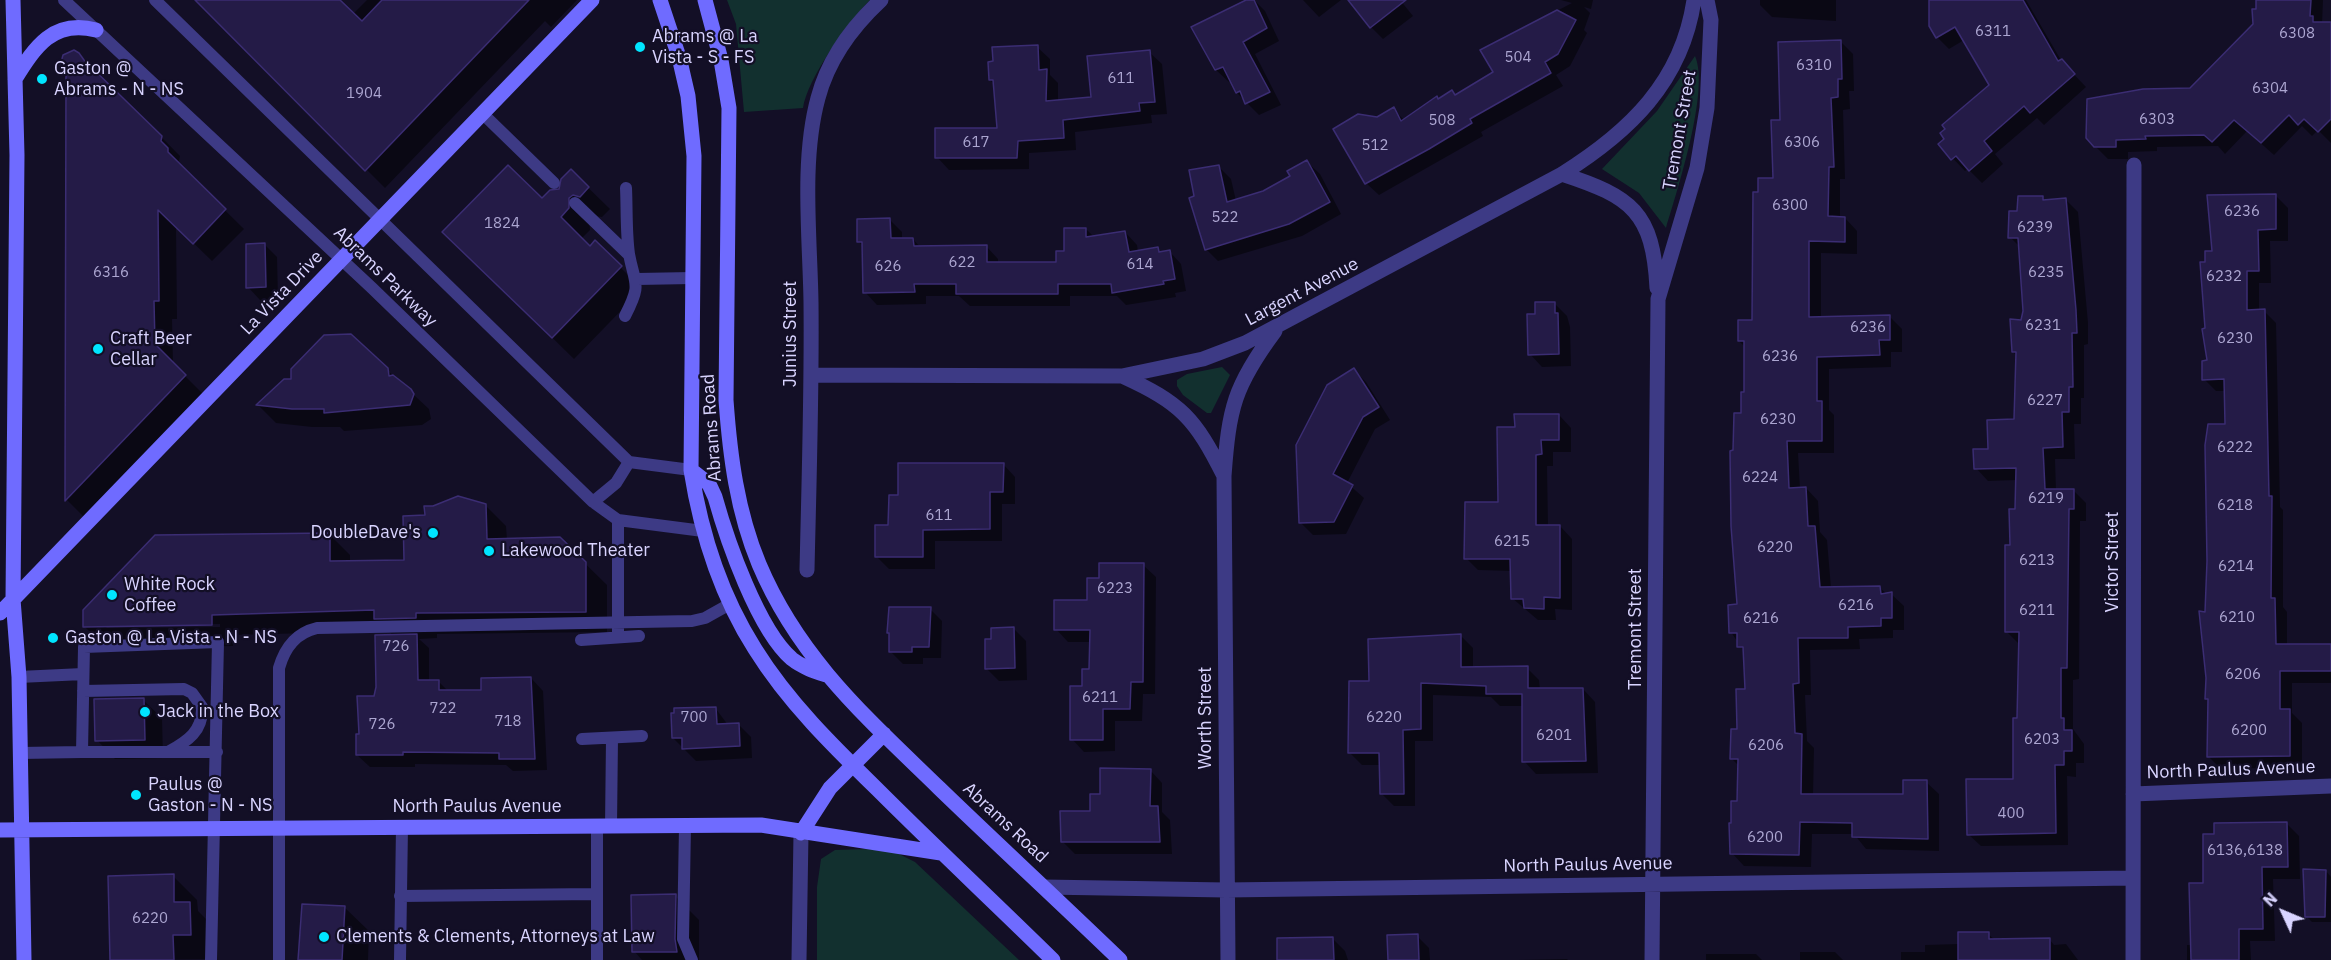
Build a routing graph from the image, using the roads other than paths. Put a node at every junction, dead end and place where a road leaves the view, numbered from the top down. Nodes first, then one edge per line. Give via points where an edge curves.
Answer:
1 (64, 0) edge
2 (155, 0) edge
3 (592, 0) edge
4 (660, 0) edge
5 (705, 0) edge
6 (881, 0) edge
7 (1694, 0) edge
8 (1707, 0) edge
9 (8, 4) edge
10 (75, 5) edge
11 (96, 30) junction
12 (15, 79) junction
13 (482, 113) junction
14 (2134, 165) dead end
15 (1562, 174) junction
16 (554, 183) dead end
17 (626, 188) dead end
18 (575, 203) dead end
19 (379, 220) junction
20 (629, 255) junction
21 (341, 259) junction
22 (692, 278) junction
23 (637, 279) junction
24 (1658, 298) junction
25 (625, 316) dead end
26 (1277, 328) junction
27 (811, 375) junction
28 (1122, 376) junction
29 (629, 462) junction
30 (691, 470) junction
31 (1224, 476) junction
32 (593, 502) junction
33 (618, 520) junction
34 (704, 531) junction
35 (807, 570) dead end
36 (13, 599) junction
37 (730, 604) junction
38 (0, 613) edge
39 (619, 622) junction
40 (639, 636) dead end
41 (618, 637) junction
42 (580, 640) dead end
43 (83, 674) junction
44 (826, 675) junction
45 (19, 677) junction
46 (83, 691) junction
47 (884, 734) junction
48 (642, 736) dead end
49 (612, 738) junction
50 (582, 739) dead end
51 (82, 752) junction
52 (167, 752) junction
53 (216, 752) junction
54 (20, 753) junction
55 (852, 765) junction
56 (2331, 786) edge
57 (2133, 794) junction
58 (604, 826) junction
59 (685, 826) junction
60 (402, 827) junction
61 (278, 828) junction
62 (23, 829) junction
63 (216, 829) junction
64 (0, 830) edge
65 (801, 833) junction
66 (941, 853) junction
67 (2132, 878) junction
68 (1654, 884) junction
69 (1044, 887) junction
70 (1226, 890) junction
71 (596, 894) junction
72 (400, 896) junction
73 (24, 960) edge
74 (211, 960) edge
75 (279, 960) edge
76 (400, 960) edge
77 (597, 960) edge
78 (692, 960) edge
79 (799, 960) edge
80 (1053, 960) edge
81 (1120, 960) edge
82 (1228, 960) edge
83 (1653, 960) edge
84 (2133, 960) edge

1 - 10 lane, Abrams Parkway
2 - 19 lane, Abrams Parkway
3 - 13 main road, La Vista Drive
4 - 22 main road, Abrams Road via 688,96 694,156
5 - 44 main road, Abrams Road via 729,108 726,400 735,487 764,575 794,631
6 - 27 street, Junius Street via 850,34 828,69 818,99 809,155
7 - 15 street, Largent Avenue via 1691,23 1679,55 1661,86 1631,124
8 - 24 street, Tremont Street via 1711,20 1707,108 1697,168
9 - 12 main road
10 - 11 lane, Abrams Parkway
11 - 12 main road via 75,26 48,37 33,51
11 - 21 lane, Abrams Parkway
12 - 36 main road via 17,341
13 - 16 lane
13 - 19 main road, La Vista Drive
14 - 57 street, Victor Street
15 - 24 street, Tremont Street via 1606,189 1629,205 1645,225 1656,254
15 - 26 street, Largent Avenue
17 - 20 lane
18 - 20 lane
19 - 21 main road, La Vista Drive
19 - 29 lane, Abrams Parkway
20 - 23 lane
21 - 32 lane, Abrams Parkway
21 - 36 main road, La Vista Drive
22 - 23 lane
22 - 30 main road, Abrams Road
23 - 25 lane
24 - 68 street, Tremont Street
26 - 28 street, Largent Avenue via 1203,359
26 - 31 street, Worth Street via 1248,367 1233,401
27 - 28 street, Largent Avenue
27 - 35 street, Junius Street
28 - 31 street, Worth Street via 1177,406 1198,429
29 - 30 lane
29 - 32 lane via 616,483
30 - 34 main road, Abrams Road
30 - 44 main road via 709,484 715,496 753,602 772,633 792,659
31 - 70 street, Worth Street
32 - 33 lane, Abrams Parkway
33 - 34 lane, Abrams Parkway
33 - 39 lane
34 - 37 main road, Abrams Road
36 - 38 main road, La Vista Drive
36 - 45 main road
37 - 39 lane via 692,621
37 - 55 main road, Abrams Road via 786,693
39 - 41 lane
39 - 61 lane via 306,631 288,647 279,668
40 - 41 lane
41 - 42 lane
43 - 45 lane
43 - 46 lane
43 - 53 lane via 84,647 218,642
44 - 47 main road, Abrams Road
45 - 54 main road
46 - 51 lane
46 - 52 lane via 184,688 192,693 202,707 200,727
47 - 55 main road
47 - 69 main road, Abrams Road
48 - 49 lane
49 - 50 lane
49 - 58 lane
51 - 52 lane
51 - 54 lane
52 - 53 lane
53 - 63 lane
54 - 62 main road
55 - 65 main road via 830,788
55 - 66 main road, Abrams Road
56 - 57 street, North Paulus Avenue
57 - 67 street, Victor Street
58 - 59 main road, North Paulus Avenue
58 - 60 main road, North Paulus Avenue
58 - 71 lane
59 - 65 main road, North Paulus Avenue via 761,825
59 - 78 lane via 683,939
60 - 61 main road, North Paulus Avenue
60 - 72 lane
61 - 63 main road, North Paulus Avenue
61 - 75 lane
62 - 63 main road, North Paulus Avenue
62 - 64 main road, North Paulus Avenue
62 - 73 main road
63 - 74 lane
65 - 66 main road, North Paulus Avenue
65 - 79 street
66 - 80 main road, Abrams Road
67 - 68 street, North Paulus Avenue
67 - 84 street, Victor Street
68 - 70 street, North Paulus Avenue
68 - 83 street, Tremont Street
69 - 70 street, North Paulus Avenue
69 - 81 main road, Abrams Road
70 - 82 street, Worth Street
71 - 72 lane
71 - 77 lane
72 - 76 lane

